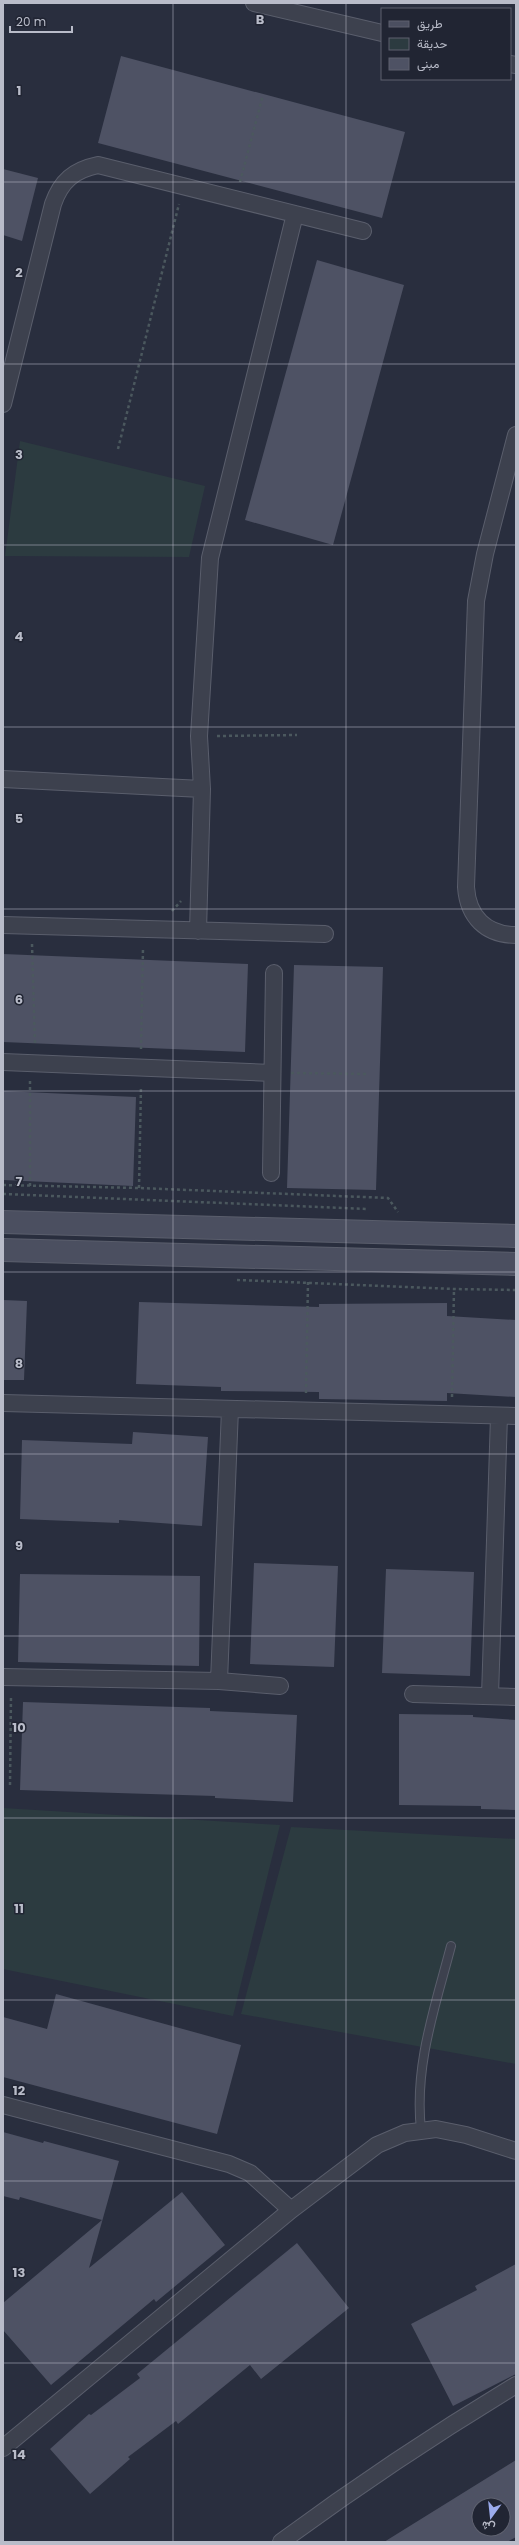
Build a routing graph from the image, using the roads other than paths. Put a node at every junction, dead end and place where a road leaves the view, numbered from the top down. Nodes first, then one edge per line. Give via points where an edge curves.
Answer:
1 (254, 3) edge
2 (381, 33) edge
3 (295, 214) junction
4 (363, 232) dead end
5 (3, 404) edge
6 (516, 435) edge
7 (3, 780) edge
8 (202, 789) junction
9 (3, 925) edge
10 (198, 931) junction
11 (325, 934) dead end
12 (516, 935) edge
13 (274, 973) dead end
14 (3, 1062) edge
15 (272, 1073) junction
16 (271, 1173) dead end
17 (3, 1222) edge
18 (516, 1236) edge
19 (3, 1250) edge
20 (516, 1264) edge
21 (3, 1403) edge
22 (230, 1409) junction
23 (499, 1416) junction
24 (516, 1416) edge
25 (7, 1677) edge
26 (219, 1681) junction
27 (280, 1686) dead end
28 (413, 1694) dead end
29 (490, 1696) junction
30 (516, 1697) edge
31 (451, 1946) dead end
32 (3, 2105) edge
33 (421, 2130) junction
34 (516, 2151) edge
35 (291, 2210) junction
36 (516, 2385) edge
37 (3, 2448) edge
38 (281, 2542) edge

1 - 2 street
3 - 4 street
3 - 5 street via 98,165 82,168 68,177 58,189 53,204
3 - 8 street via 212,542 199,736
6 - 12 street via 483,562 476,601 466,887 469,908 482,925 501,934
7 - 8 street
8 - 10 street
9 - 10 street
10 - 11 street
13 - 15 street
14 - 15 street
15 - 16 street
17 - 18 street
19 - 20 street
21 - 22 street
22 - 23 street
22 - 26 street
23 - 24 street
23 - 29 street
25 - 26 street
26 - 27 street
28 - 29 street
29 - 30 street
31 - 33 lane via 420,2068 418,2109
32 - 35 street via 229,2164 250,2173
33 - 34 street via 451,2131
33 - 35 street via 391,2138 377,2145
35 - 37 street
36 - 38 street via 422,2443 343,2496

